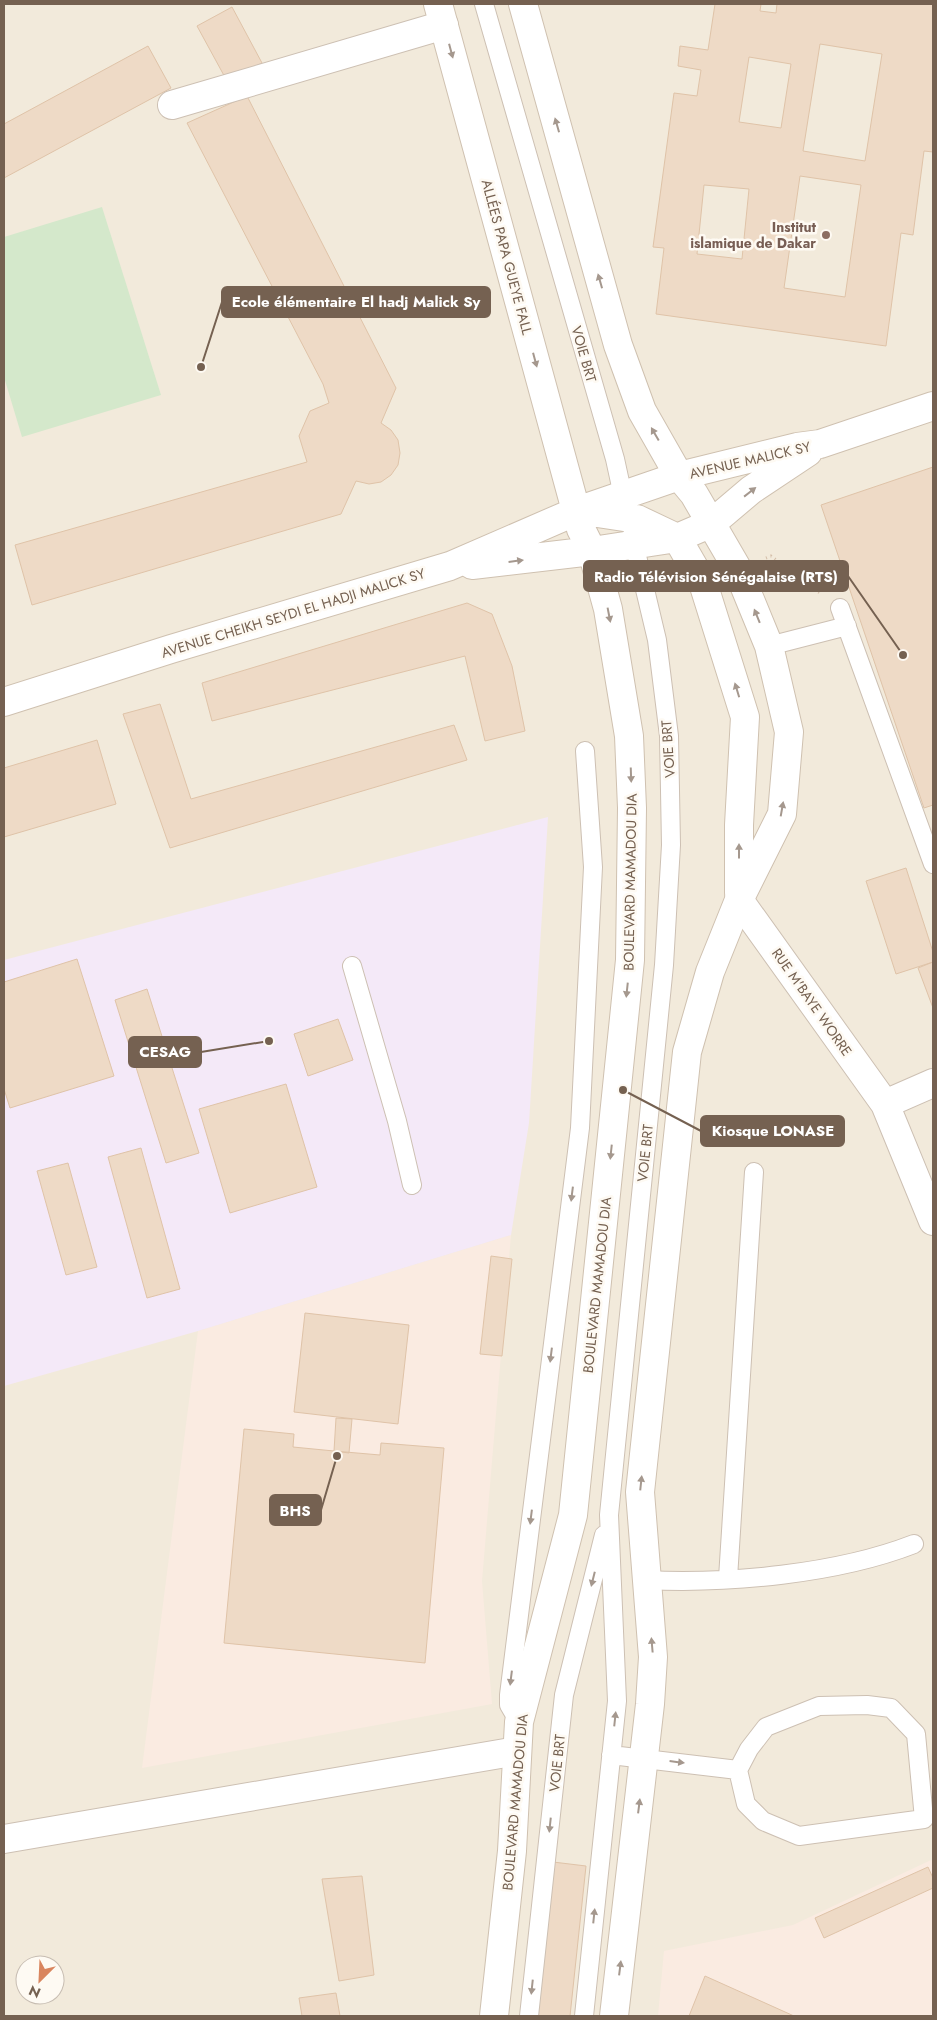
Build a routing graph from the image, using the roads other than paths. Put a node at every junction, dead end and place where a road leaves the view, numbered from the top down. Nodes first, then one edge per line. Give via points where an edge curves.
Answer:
1 (484, 4) edge
2 (523, 4) edge
3 (441, 14) edge
4 (172, 105) dead end
5 (933, 406) edge
6 (820, 444) junction
7 (679, 476) junction
8 (626, 506) junction
9 (577, 510) junction
10 (712, 523) junction
11 (677, 538) junction
12 (634, 544) junction
13 (592, 551) junction
14 (450, 566) junction
15 (840, 608) dead end
16 (847, 626) junction
17 (769, 646) junction
18 (4, 702) edge
19 (585, 751) dead end
20 (933, 864) edge
21 (739, 900) junction
22 (352, 966) dead end
23 (933, 1083) edge
24 (885, 1104) junction
25 (754, 1172) dead end
26 (412, 1185) dead end
27 (933, 1221) edge
28 (609, 1515) junction
29 (914, 1544) dead end
30 (728, 1578) junction
31 (646, 1580) junction
32 (520, 1722) junction
33 (517, 1751) junction
34 (611, 1755) junction
35 (644, 1759) junction
36 (738, 1770) junction
37 (928, 1820) edge
38 (4, 1839) edge
39 (494, 2016) edge
40 (529, 2016) edge
41 (584, 2016) edge
42 (614, 2016) edge

1 - 8 lane, VOIE BRT
7 -> 2 street via 642,411 618,346
3 - 4 street
3 -> 9 street, ALLÉES PAPA GUEYE FALL
5 - 6 street, AVENUE MALICK SY
6 - 7 street, AVENUE MALICK SY
10 -> 6 street, AVENUE MALICK SY via 751,490
7 - 8 street, AVENUE MALICK SY
7 - 10 street
8 - 9 street, AVENUE CHEIKH SEYDI EL HADJI MALICK SY
8 - 11 street via 637,519
8 - 12 lane, VOIE BRT
9 - 13 street, ALLÉES PAPA GUEYE FALL via 580,529
9 - 14 street, AVENUE CHEIKH SEYDI EL HADJI MALICK SY
10 - 11 street, AVENUE MALICK SY
17 -> 10 street via 737,568
11 - 12 street, AVENUE MALICK SY
21 -> 11 street via 745,717 703,583
12 - 13 street, AVENUE MALICK SY
12 - 28 lane, VOIE BRT via 656,640 669,736 671,845 664,965
14 -> 13 street, AVENUE MALICK SY
13 -> 32 street, BOULEVARD MAMADOU DIA via 608,609 630,736 630,960 573,1516
14 - 18 street, AVENUE CHEIKH SEYDI EL HADJI MALICK SY
15 - 16 lane
16 - 17 lane
16 - 20 lane
21 -> 17 street via 782,814 789,732
19 -> 32 lane via 593,867 580,1128 509,1695 509,1705
21 - 24 street, RUE M'BAYE WORRE
31 -> 21 street via 640,1492 687,1052 710,972
22 - 26 lane
23 - 24 street
24 - 27 street, RUE M'BAYE WORRE
25 - 30 lane
34 -> 28 lane, VOIE BRT via 617,1701
28 -> 40 lane, VOIE BRT via 564,1695
29 - 30 lane via 883,1556 809,1571
30 - 31 lane
35 -> 31 street via 653,1657
32 - 33 street, BOULEVARD MAMADOU DIA
33 - 38 street
33 - 39 street, BOULEVARD MAMADOU DIA via 512,1851
34 - 35 lane
41 -> 34 lane, VOIE BRT
35 -> 36 lane
42 -> 35 street
36 - 37 lane via 746,1804 763,1821 799,1836
36 - 37 lane via 766,1727 819,1706 891,1708 916,1734

